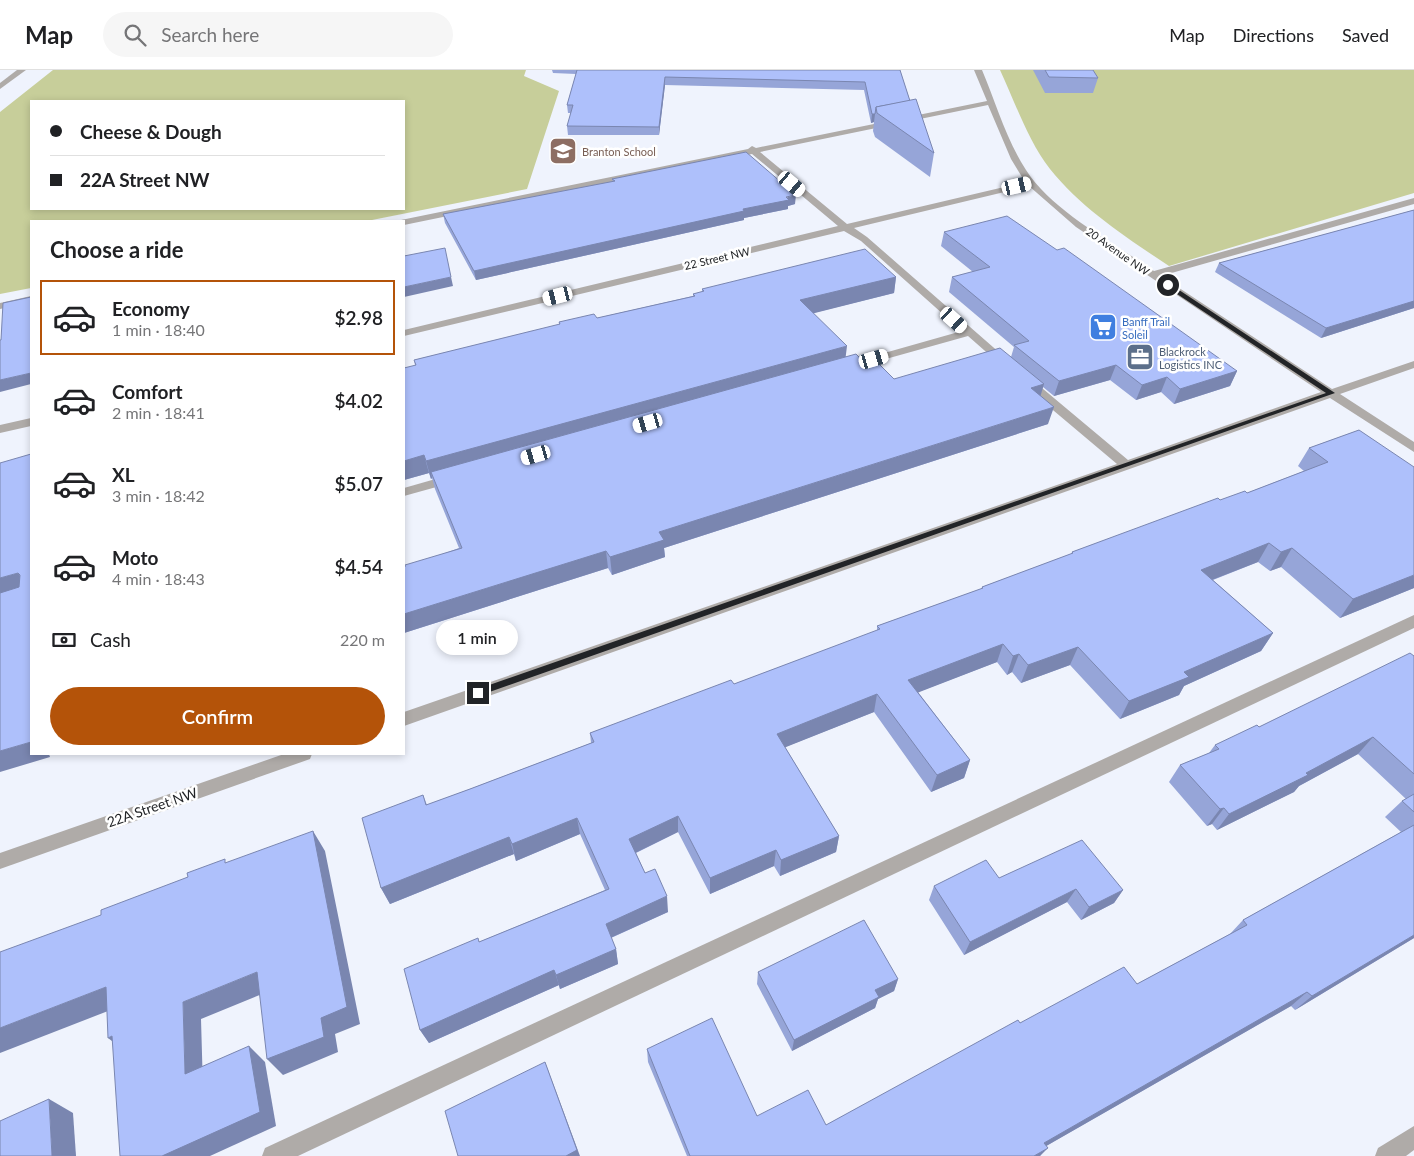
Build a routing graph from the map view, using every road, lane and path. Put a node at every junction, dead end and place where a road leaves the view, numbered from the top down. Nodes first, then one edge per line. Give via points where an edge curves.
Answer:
1 (22, 70) edge
2 (978, 70) edge
3 (0, 86) edge
4 (992, 102) junction
5 (752, 149) junction
6 (1031, 183) junction
7 (1414, 201) edge
8 (405, 222) edge
9 (846, 227) junction
10 (1152, 275) junction
11 (30, 300) edge
12 (0, 306) edge
13 (405, 333) edge
14 (968, 333) junction
15 (1414, 364) edge
16 (834, 370) edge
17 (1331, 393) junction
18 (30, 422) edge
19 (0, 429) edge
20 (1414, 448) edge
21 (1126, 466) junction
22 (461, 476) edge
23 (405, 492) edge
24 (1414, 621) edge
25 (405, 719) edge
26 (301, 755) edge
27 (0, 860) edge
28 (1414, 1137) edge
29 (274, 1156) edge
30 (1386, 1156) edge

1 - 3 street
2 - 4 street, 20 Avenue NW
4 - 5 street
4 - 6 street, 20 Avenue NW via 1017,161
5 - 8 street
5 - 9 street
6 - 9 street, 22 Street NW
6 - 10 street, 20 Avenue NW via 1071,218
7 - 10 street
9 - 13 street, 22 Street NW
9 - 14 street
10 - 17 street, 20 Avenue NW
11 - 12 street
14 - 16 street
14 - 21 street
15 - 17 street
17 - 20 street, 20 Avenue NW
17 - 21 street
18 - 19 street
21 - 25 street
22 - 23 street
24 - 29 street
26 - 27 street, 22A Street NW
28 - 30 street

